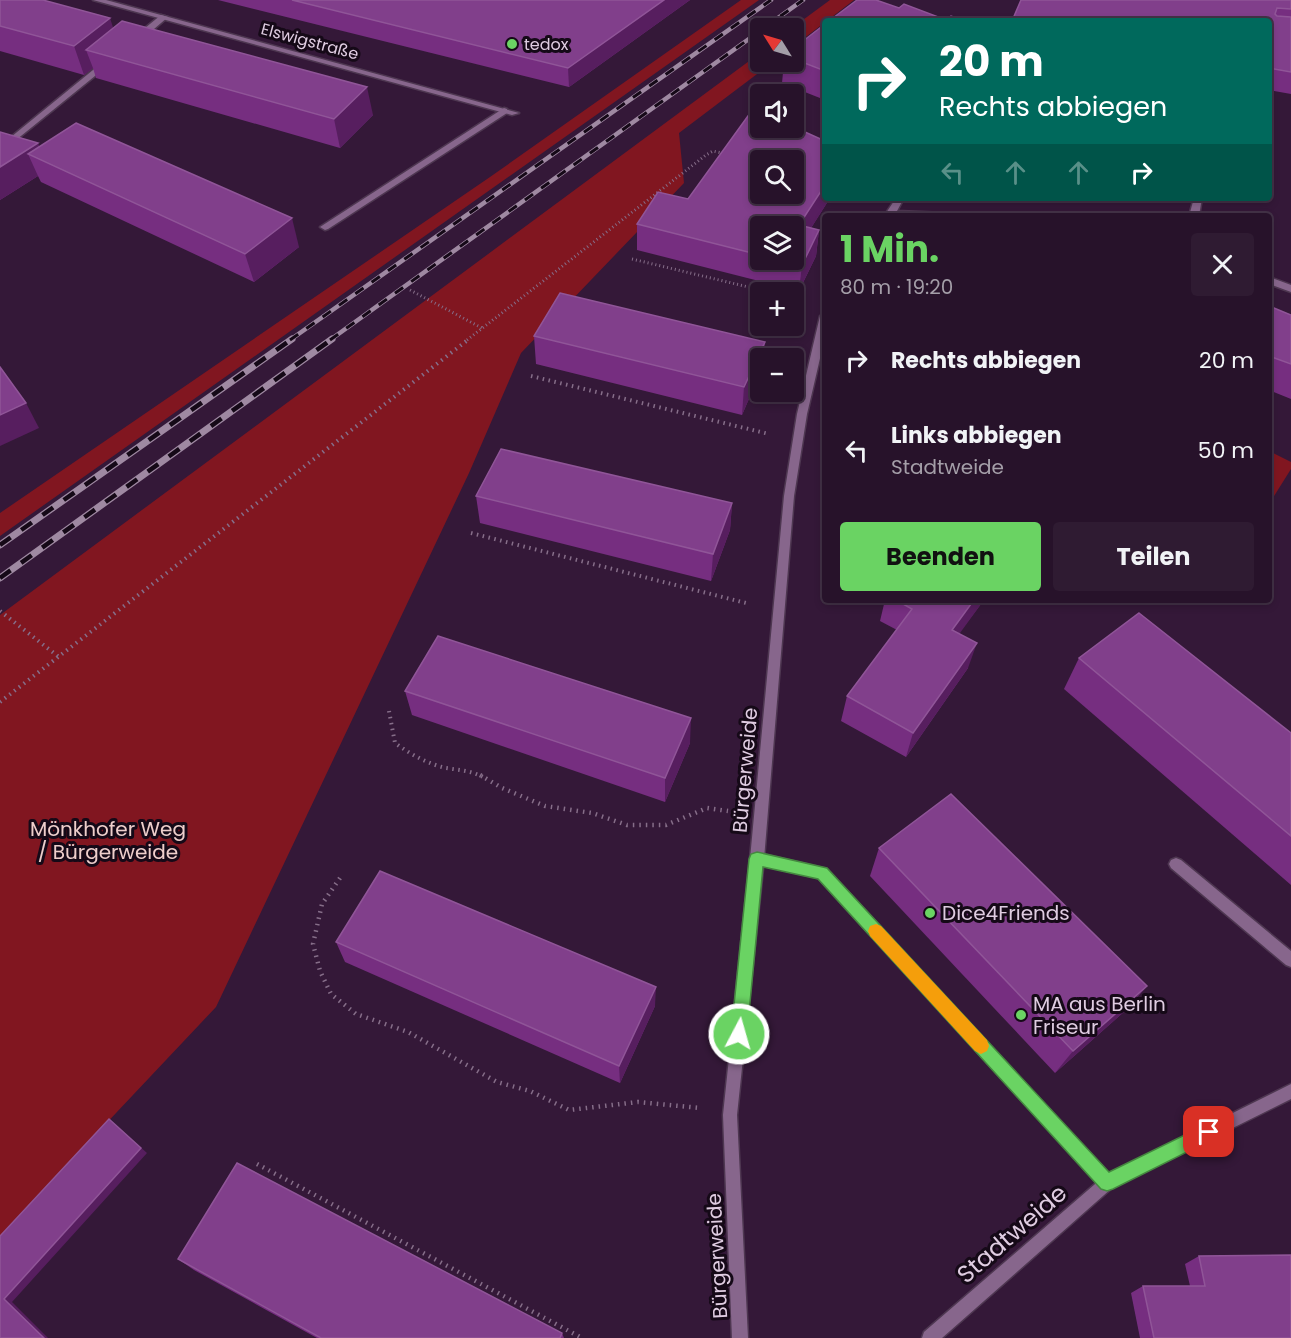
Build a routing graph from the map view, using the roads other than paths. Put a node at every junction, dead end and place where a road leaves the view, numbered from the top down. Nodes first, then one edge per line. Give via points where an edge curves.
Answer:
1 (97, 0) edge
2 (164, 17) junction
3 (127, 46) edge
4 (118, 54) edge
5 (504, 111) junction
6 (515, 113) dead end
7 (0, 150) edge
8 (325, 227) dead end
9 (1272, 281) edge
10 (1291, 289) edge
11 (822, 329) edge
12 (757, 859) junction
13 (1176, 864) dead end
14 (1291, 960) edge
15 (1291, 1091) edge
16 (1107, 1183) junction
17 (740, 1338) edge
18 (930, 1338) edge

1 - 2 street, Elswigstraße
2 - 3 street
2 - 5 street, Elswigstraße
4 - 7 street
5 - 6 street, Elswigstraße
5 - 8 street
9 - 10 street
11 - 12 street, Bürgerweide via 802,414 789,496
12 - 16 street via 822,873
12 - 17 street, Bürgerweide via 730,1115
13 - 14 street
15 - 16 street, Stadtweide
16 - 18 street, Stadtweide

